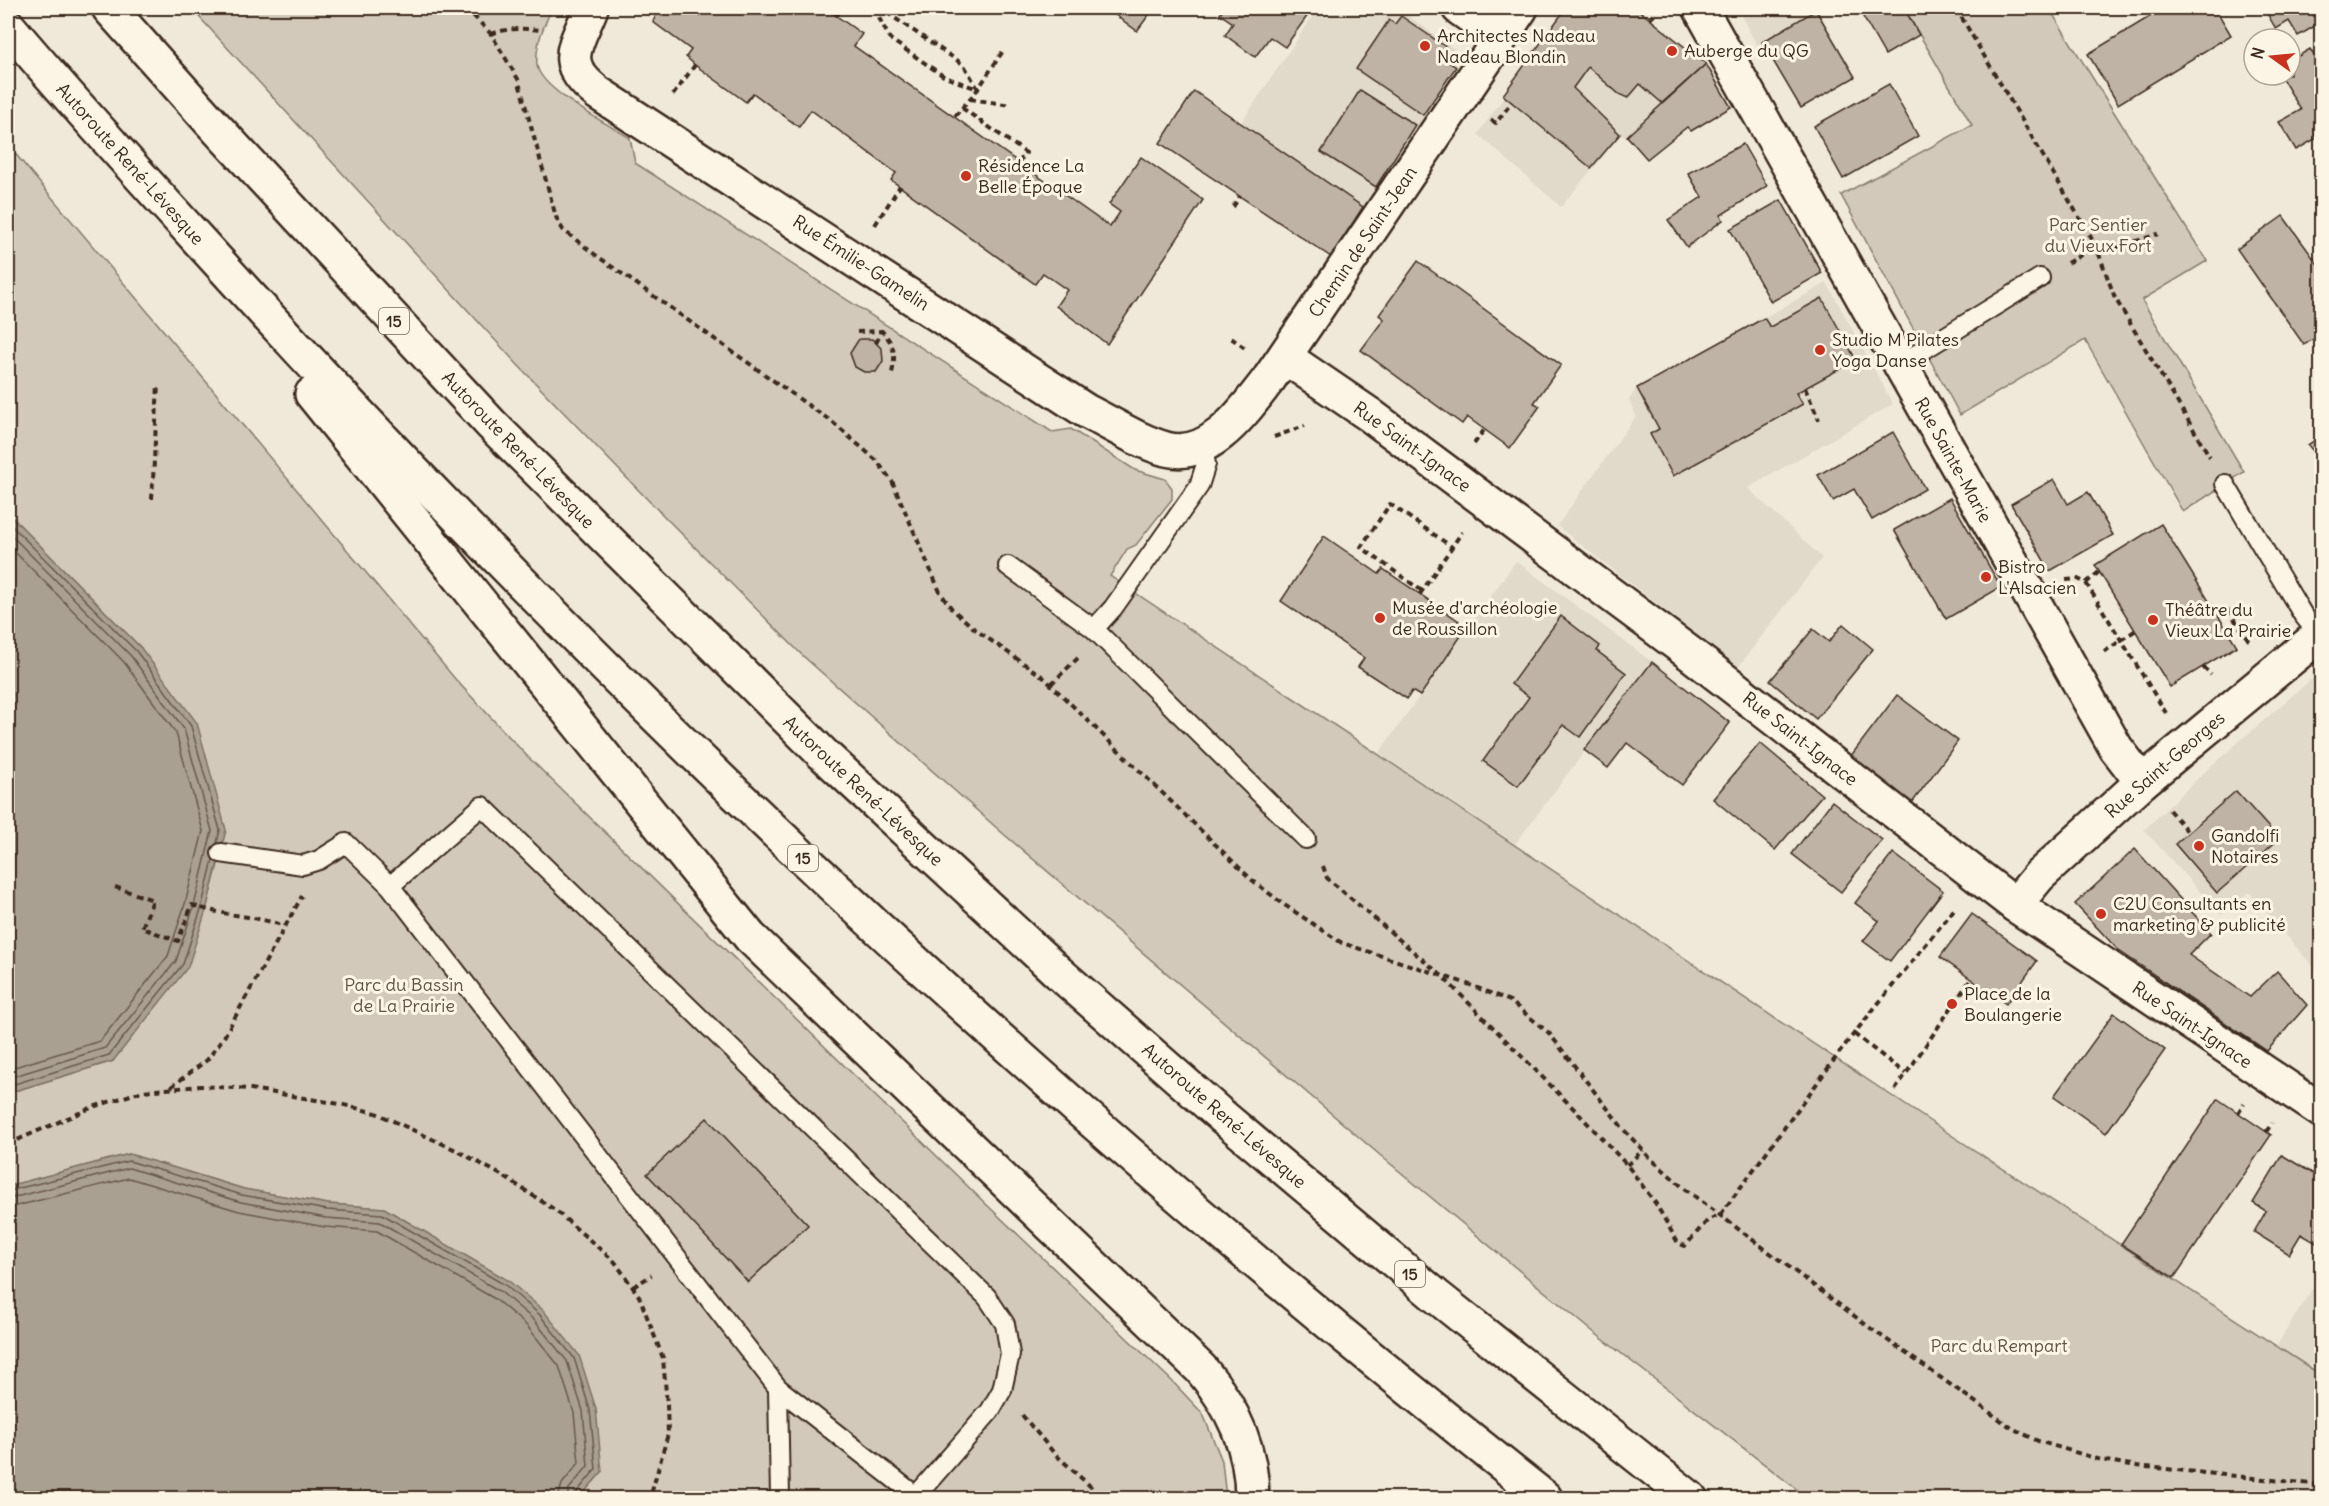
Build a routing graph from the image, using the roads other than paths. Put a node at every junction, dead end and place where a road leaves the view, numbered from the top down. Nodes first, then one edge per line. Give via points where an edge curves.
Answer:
1 (109, 8) edge
2 (591, 8) edge
3 (1459, 8) edge
4 (1521, 8) edge
5 (1700, 8) edge
6 (8, 26) edge
7 (1500, 37) junction
8 (120, 155) junction
9 (2040, 278) dead end
10 (1285, 357) junction
11 (1899, 365) junction
12 (1192, 448) junction
13 (2225, 484) road end
14 (1008, 566) dead end
15 (1094, 629) junction
16 (2320, 634) edge
17 (2152, 793) junction
18 (1306, 839) dead end
19 (221, 853) dead end
20 (390, 886) junction
21 (2014, 904) junction
22 (2322, 1111) edge
23 (778, 1388) junction
24 (915, 1497) edge
25 (780, 1498) edge
26 (1252, 1498) edge
27 (1545, 1498) edge
28 (1690, 1498) edge

1 - 28 main road, Autoroute René-Lévesque / 15 via 485,418 855,784 1059,973 1222,1116 1471,1325
2 - 12 main road, Rue Émilie-Gamelin via 573,53 573,63 577,73 598,93 1086,411 1168,450
3 - 7 main road
4 - 7 main road, Chemin de Saint-Jean
5 - 11 main road, Rue Sainte-Marie
6 - 8 main road, Autoroute René-Lévesque / 15
7 - 10 main road, Chemin de Saint-Jean
8 - 26 main road via 750,937 1207,1375 1243,1436 1250,1462
8 - 27 main road, Autoroute René-Lévesque / 15 via 486,546 753,810 1144,1168 1394,1378
9 - 11 lane
10 - 12 main road, Chemin de Saint-Jean via 1249,405 1222,432
10 - 21 main road, Rue Saint-Ignace via 1370,415 1692,655
11 - 17 main road, Rue Sainte-Marie via 2116,748
12 - 15 lane via 1206,464 1199,486
13 - 16 lane via 2303,615
14 - 15 lane
15 - 18 lane
16 - 17 main road, Rue Saint-Georges
17 - 21 main road, Rue Saint-Georges via 2039,876
19 - 20 lane via 303,865 346,843
20 - 23 lane
20 - 24 lane via 482,807 987,1297 1005,1324 1010,1354 1002,1390 990,1411
21 - 22 main road, Rue Saint-Ignace
23 - 24 lane
23 - 25 lane

